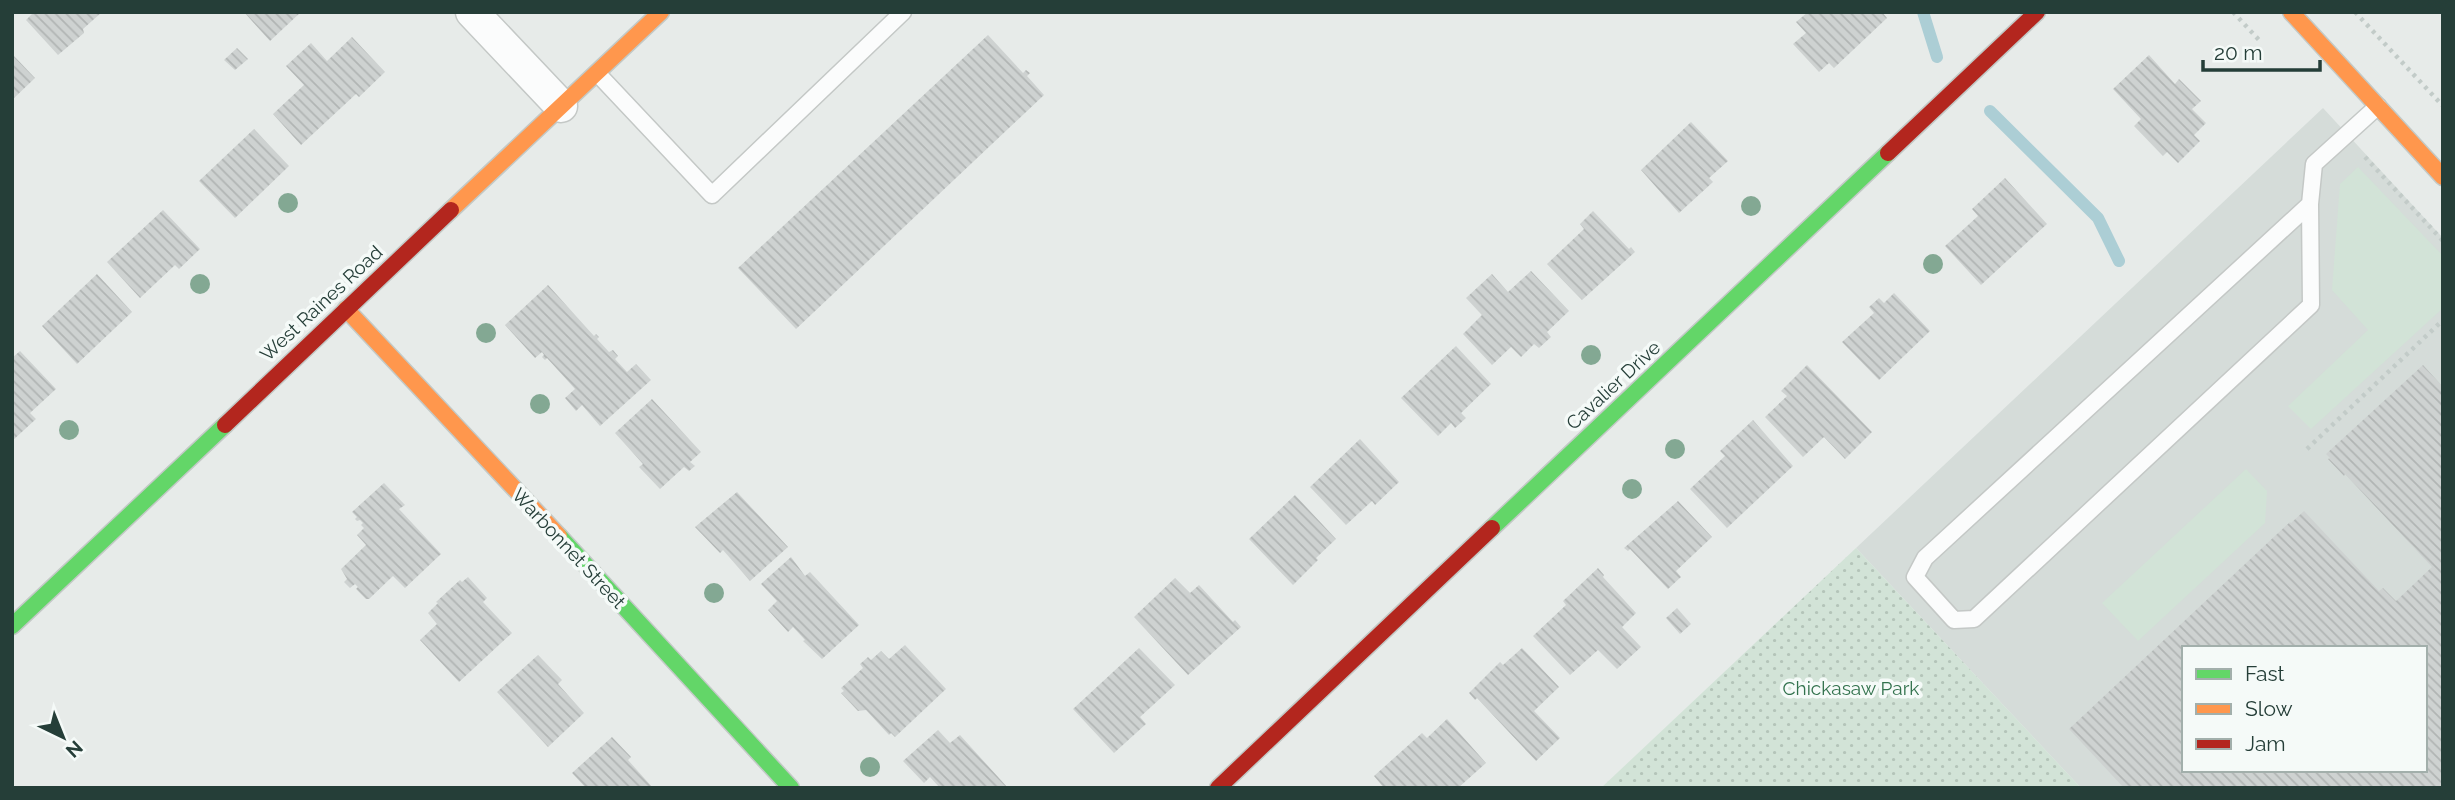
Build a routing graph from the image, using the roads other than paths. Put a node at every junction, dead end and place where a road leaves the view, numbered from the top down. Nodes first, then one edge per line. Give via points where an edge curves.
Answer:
1 (472, 12) edge
2 (661, 12) edge
3 (903, 12) edge
4 (2037, 12) edge
5 (2291, 12) edge
6 (597, 73) junction
7 (561, 106) junction
8 (2378, 106) junction
9 (2443, 177) edge
10 (2310, 204) junction
11 (346, 309) junction
12 (12, 626) edge
13 (791, 788) edge
14 (1218, 788) edge

1 - 7 street
2 - 6 street, West Raines Road
3 - 6 lane via 712,195
4 - 14 street, Cavalier Drive
5 - 8 street
6 - 7 street, West Raines Road
7 - 11 street, West Raines Road
8 - 9 street
8 - 10 lane via 2314,164
10 - 10 lane via 2311,305 1973,620 1954,620 1915,578 1925,558
11 - 12 street, West Raines Road
11 - 13 street, Warbonnet Street

